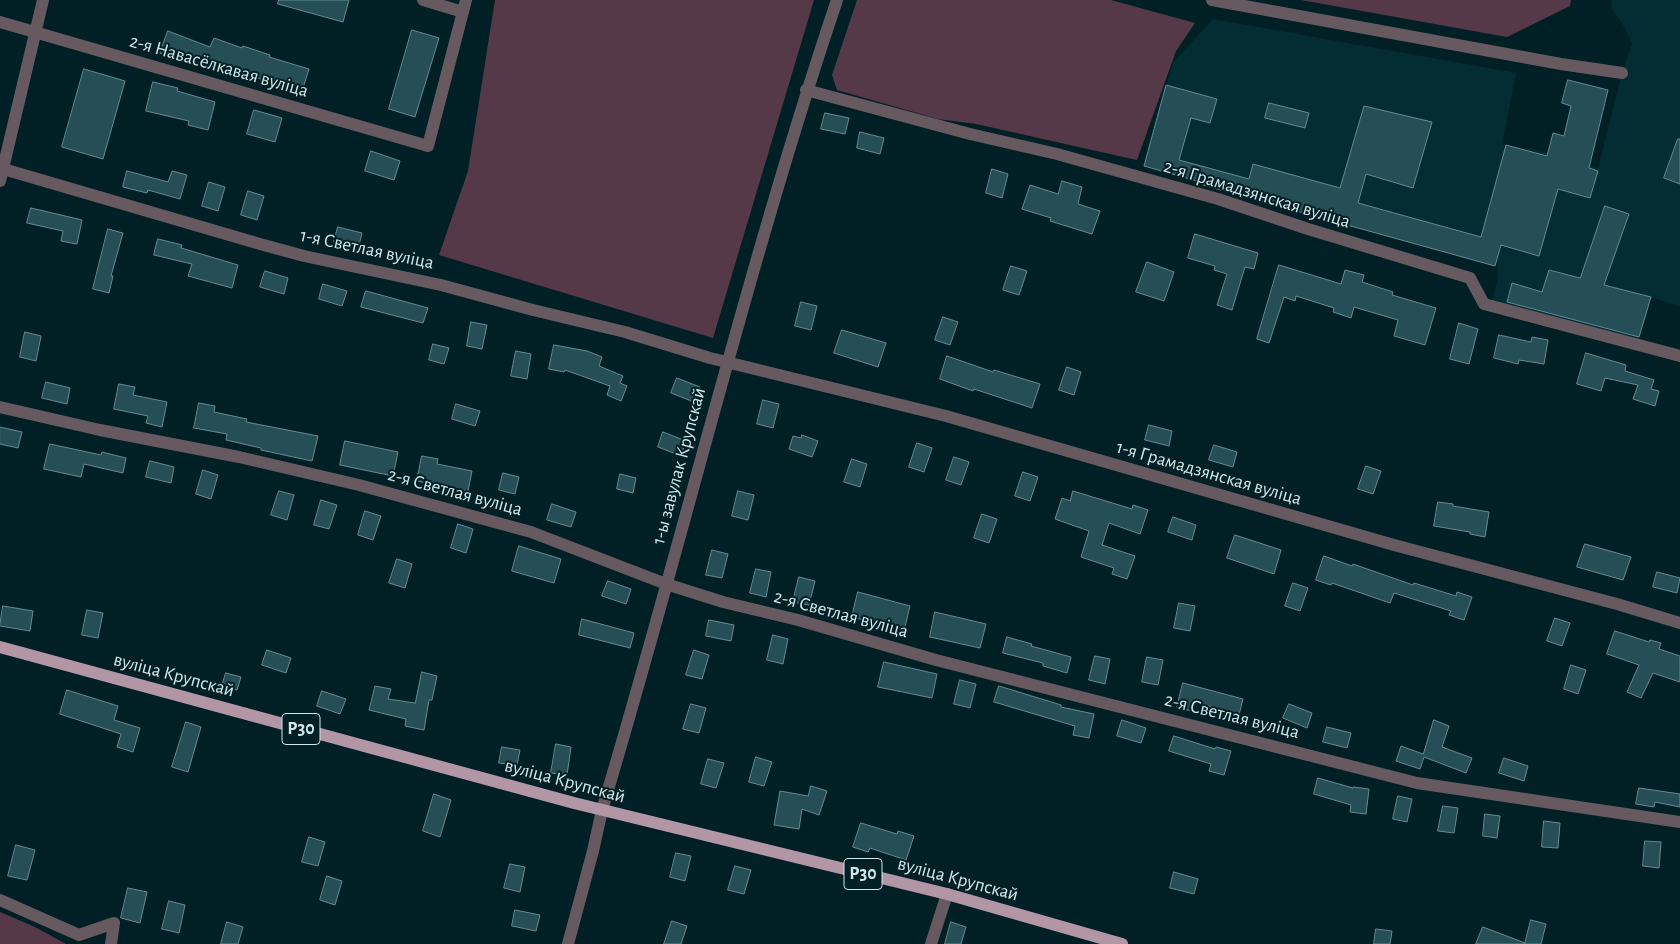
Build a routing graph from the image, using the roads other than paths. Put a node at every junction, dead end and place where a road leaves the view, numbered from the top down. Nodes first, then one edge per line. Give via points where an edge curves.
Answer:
1 (43, 0) edge
2 (423, 0) edge
3 (837, 0) edge
4 (1212, 0) edge
5 (464, 6) edge
6 (0, 22) edge
7 (35, 32) junction
8 (1622, 73) dead end
9 (806, 90) junction
10 (1, 172) edge
11 (1680, 356) edge
12 (728, 362) junction
13 (0, 407) edge
14 (666, 584) junction
15 (1680, 623) edge
16 (0, 647) edge
17 (602, 810) junction
18 (1680, 822) edge
19 (947, 894) junction
20 (0, 900) edge
21 (111, 944) edge
22 (568, 944) edge
23 (931, 944) edge
24 (1122, 944) edge

1 - 7 street
2 - 5 street
3 - 9 street, 1-ы завулак Крупскай
4 - 8 street
5 - 7 street, 2-я Навасёлкавая вуліца via 428,146
6 - 7 street, 2-я Навасёлкавая вуліца
7 - 10 street
9 - 11 street, 2-я Грамадзянская вуліца via 1218,199 1470,278 1484,304
9 - 12 street, 1-ы завулак Крупскай
10 - 12 street, 1-я Светлая вуліца via 304,256 441,285
12 - 14 street, 1-ы завулак Крупскай
12 - 15 street, 1-я Грамадзянская вуліца via 946,416
13 - 14 street, 2-я Светлая вуліца via 359,485 531,532
14 - 17 street, 1-ы завулак Крупскай
14 - 18 street, 2-я Светлая вуліца via 936,660 1417,783
16 - 17 main road, вуліца Крупскай / Р30
17 - 19 main road, вуліца Крупскай / Р30
17 - 22 street, 1-ы завулак Крупскай
19 - 23 street
19 - 24 main road, вуліца Крупскай / Р30
20 - 21 street via 79,934 114,923

